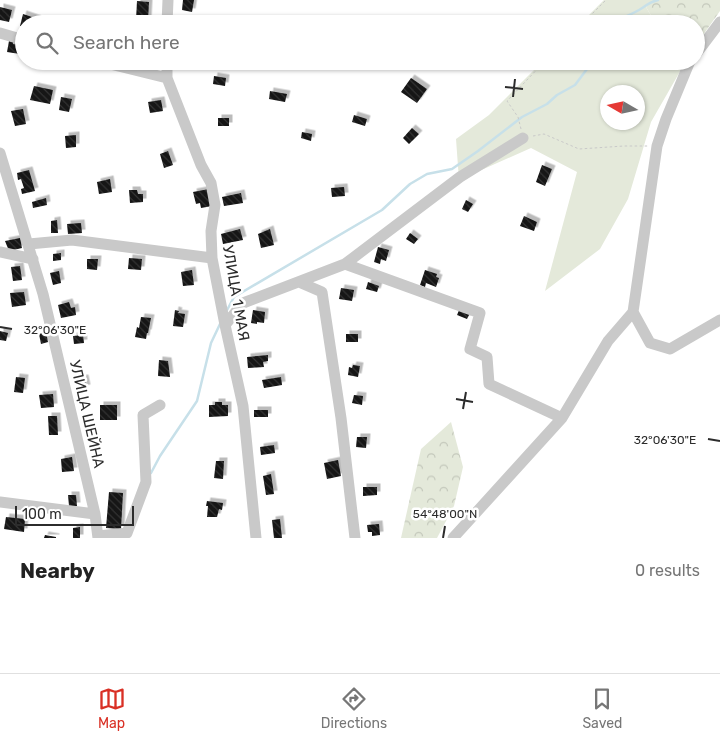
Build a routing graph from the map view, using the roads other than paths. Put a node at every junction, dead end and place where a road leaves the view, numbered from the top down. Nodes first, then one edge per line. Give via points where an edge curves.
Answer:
1 (168, 0) edge
2 (168, 15) edge
3 (720, 22) edge
4 (0, 33) edge
5 (15, 37) edge
6 (705, 42) edge
7 (135, 70) edge
8 (167, 70) edge
9 (686, 70) edge
10 (167, 78) junction
11 (523, 138) road end
12 (0, 153) edge
13 (29, 244) junction
14 (0, 252) edge
15 (212, 258) junction
16 (33, 259) junction
17 (345, 264) junction
18 (299, 282) junction
19 (633, 312) junction
20 (720, 320) edge
21 (225, 326) junction
22 (160, 404) dead end
23 (562, 418) junction
24 (0, 502) edge
25 (95, 514) junction
26 (114, 536) edge
27 (98, 537) edge
28 (256, 538) edge
29 (356, 538) edge
30 (452, 538) edge

1 - 2 street
3 - 6 street
4 - 5 street
7 - 10 street
8 - 10 street, УЛИЦА 1 МАЯ
9 - 19 street via 657,146
10 - 15 street, УЛИЦА 1 МАЯ via 211,183 215,205 211,231
11 - 17 street via 460,177
12 - 13 street, УЛИЦА ШЕЙНА
13 - 15 street via 72,240
13 - 16 street, УЛИЦА ШЕЙНА
14 - 16 street
15 - 21 street, УЛИЦА 1 МАЯ
16 - 25 street, УЛИЦА ШЕЙНА
17 - 18 street
17 - 23 street via 480,313 470,349 487,357 489,384
18 - 21 street via 243,303
18 - 29 street via 322,292
19 - 20 street via 650,343 670,349
19 - 23 street via 608,341
21 - 28 street, УЛИЦА 1 МАЯ via 243,406
22 - 26 street via 143,415 146,482 127,533
23 - 30 street
24 - 25 street
25 - 27 street, УЛИЦА ШЕЙНА
26 - 27 street

